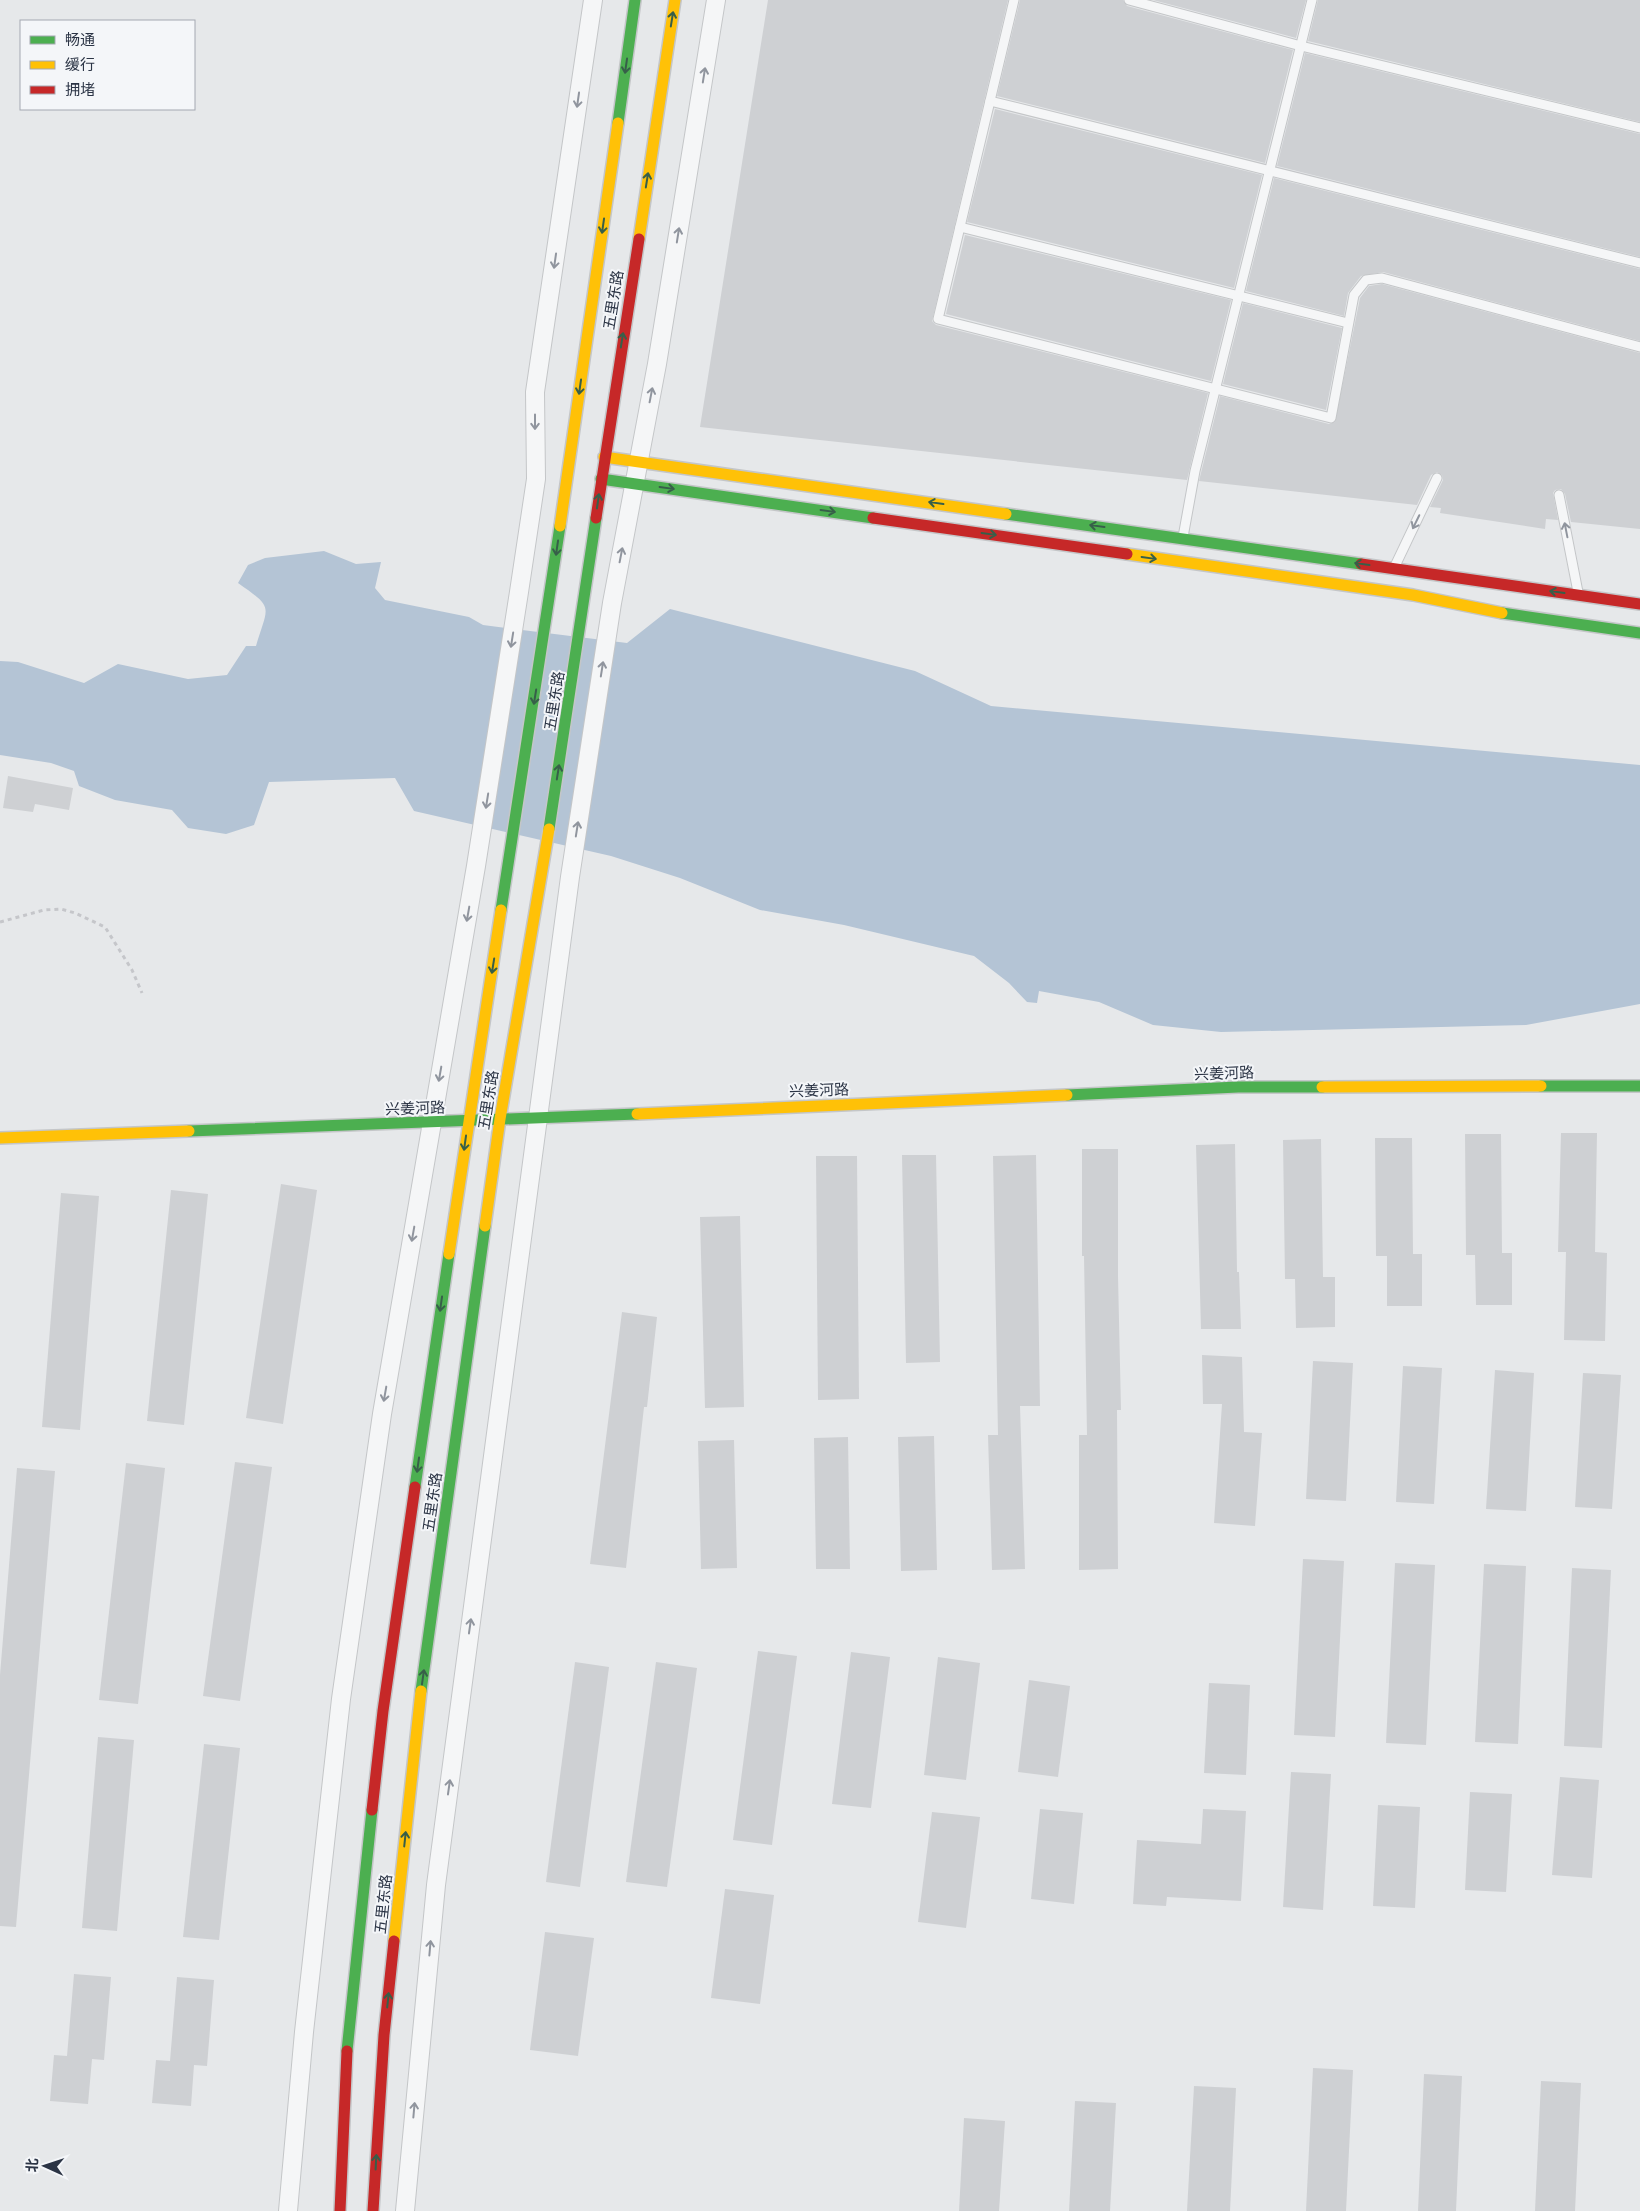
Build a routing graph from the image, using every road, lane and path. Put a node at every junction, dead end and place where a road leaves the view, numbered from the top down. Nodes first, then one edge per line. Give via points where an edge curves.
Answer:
1 (593, 0) edge
2 (635, 0) edge
3 (674, 0) edge
4 (716, 0) edge
5 (1014, 0) edge
6 (1129, 0) edge
7 (1312, 0) edge
8 (1301, 46) junction
9 (990, 101) junction
10 (1640, 128) edge
11 (1270, 171) junction
12 (960, 227) junction
13 (1640, 263) edge
14 (1239, 296) junction
15 (1348, 323) junction
16 (1640, 347) edge
17 (1216, 389) junction
18 (604, 457) junction
19 (638, 462) junction
20 (1437, 478) dead end
21 (601, 479) junction
22 (634, 484) junction
23 (1559, 496) dead end
24 (1180, 550) junction
25 (1394, 568) junction
26 (1578, 595) junction
27 (1640, 604) edge
28 (1640, 633) edge
29 (0, 922) edge
30 (142, 993) dead end
31 (1640, 1086) edge
32 (538, 1117) junction
33 (500, 1119) junction
34 (468, 1121) junction
35 (432, 1122) junction
36 (0, 1138) edge
37 (288, 2211) edge
38 (340, 2211) edge
39 (374, 2211) edge
40 (405, 2211) edge

1 -> 35 street via 535,392 536,479 476,866
2 -> 34 main road, 五里东路 via 550,596
18 -> 3 main road, 五里东路
19 -> 4 street
5 - 9 lane
6 - 8 lane
7 - 8 lane
8 - 10 lane
8 - 11 lane
9 - 11 lane
9 - 12 lane
11 - 13 lane
11 - 14 lane
12 - 14 lane
12 - 17 lane via 938,319
14 - 15 lane
14 - 17 lane
15 - 16 lane via 1354,295 1366,280 1382,278
15 - 17 lane via 1331,418
17 - 24 lane via 1195,471
18 - 19 main road
18 - 21 main road, 五里东路
19 - 22 street
24 -> 19 main road
20 -> 25 lane
21 - 22 main road
33 -> 21 main road, 五里东路 via 542,872
22 -> 24 main road
32 -> 22 street via 570,877 612,603
26 -> 23 lane
25 -> 24 main road
24 - 28 main road via 1478,610
26 -> 25 main road
26 - 27 main road
29 - 30 path via 44,910 62,909 105,926
31 - 32 main road, 兴姜河路 via 1238,1087
32 - 33 main road, 兴姜河路
40 -> 32 street via 436,1885
33 - 34 main road, 兴姜河路
39 -> 33 main road, 五里东路 via 384,2035 418,1716
34 - 35 main road, 兴姜河路
34 -> 38 main road, 五里东路 via 383,1711 348,2034
35 - 36 main road, 兴姜河路
35 -> 37 street via 382,1414 341,1699 305,2022

